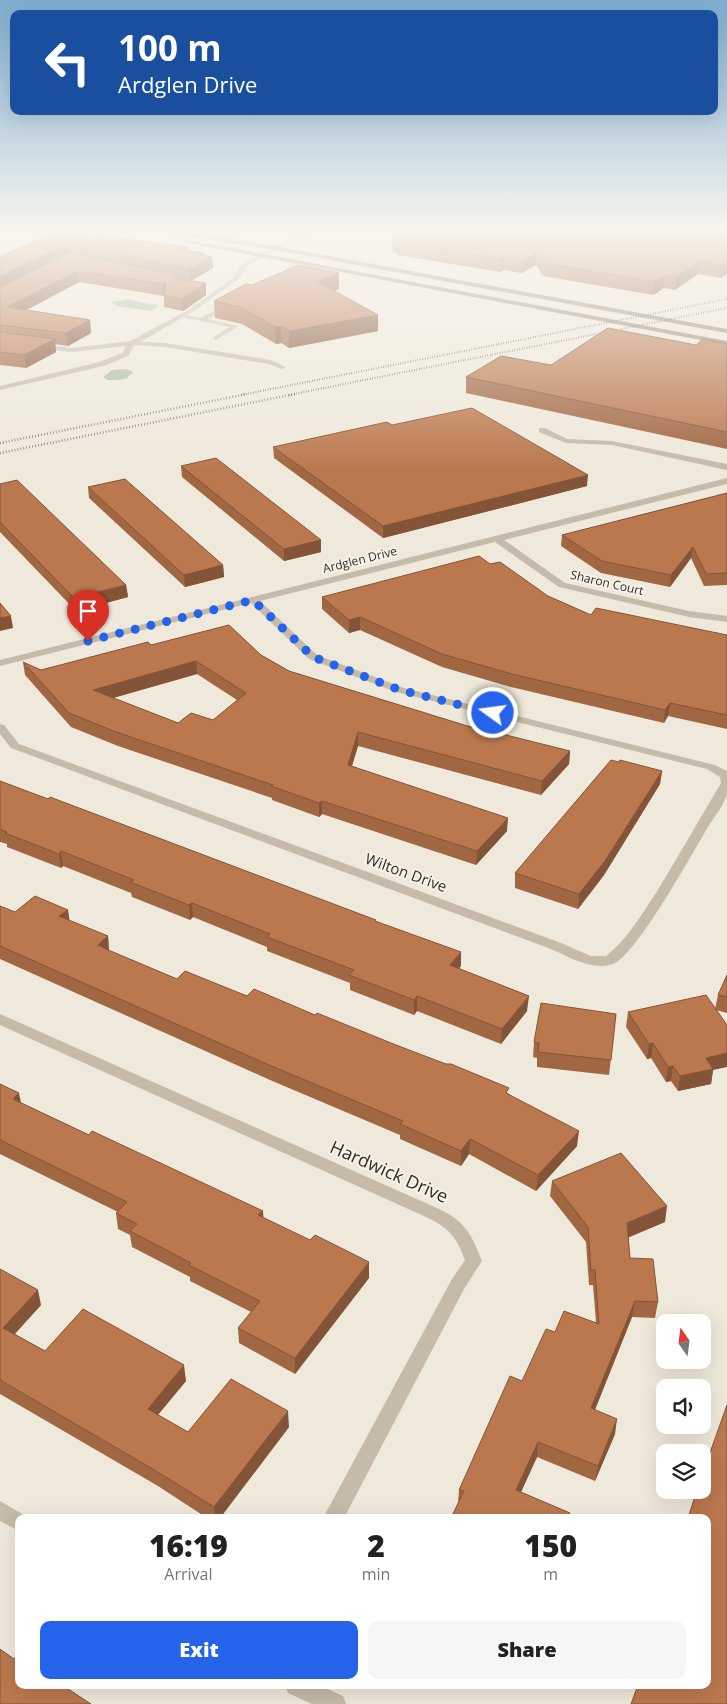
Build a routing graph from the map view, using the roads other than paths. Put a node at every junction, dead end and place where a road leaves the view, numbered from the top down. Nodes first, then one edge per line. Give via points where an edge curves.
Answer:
1 (190, 310) edge
2 (221, 310) edge
3 (544, 310) edge
4 (610, 310) edge
5 (180, 316) junction
6 (201, 320) junction
7 (727, 331) edge
8 (216, 338) dead end
9 (132, 343) junction
10 (27, 344) edge
11 (727, 344) edge
12 (282, 367) dead end
13 (0, 388) edge
14 (542, 430) dead end
15 (727, 467) edge
16 (727, 481) edge
17 (496, 538) junction
18 (253, 600) junction
19 (727, 619) edge
20 (0, 663) edge
21 (0, 726) edge
22 (727, 783) edge
23 (0, 1019) edge
24 (0, 1510) edge
25 (335, 1514) edge
26 (15, 1519) edge
27 (304, 1689) edge
28 (335, 1704) edge

1 - 5 street
2 - 6 street
3 - 11 main road
4 - 7 main road
5 - 6 street
5 - 9 street
6 - 8 street via 236,326
9 - 10 street via 72,350
9 - 12 street via 165,344 271,362
9 - 13 street via 125,354 101,364
14 - 15 street via 566,441 612,443
16 - 17 street, Ardglen Drive
17 - 18 street, Ardglen Drive
17 - 19 street, Sharon Court via 562,585 689,614
18 - 20 street, Ardglen Drive
18 - 22 street, Wilton Drive via 313,657 400,690 710,767 725,775
21 - 22 street, Wilton Drive via 15,746 587,960 612,960 621,952 644,921
23 - 25 street, Hardwick Drive via 454,1223 464,1235 474,1261 458,1284
24 - 26 street
27 - 28 street

